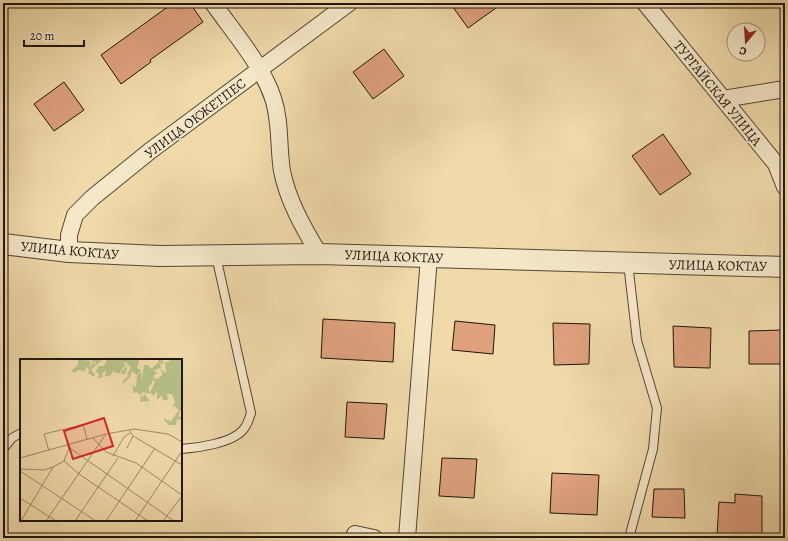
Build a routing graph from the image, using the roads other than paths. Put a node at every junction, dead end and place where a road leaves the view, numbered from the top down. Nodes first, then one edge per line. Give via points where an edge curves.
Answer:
1 (213, 3) edge
2 (349, 3) edge
3 (645, 3) edge
4 (260, 69) junction
5 (785, 89) edge
6 (723, 99) junction
7 (785, 187) edge
8 (3, 244) edge
9 (69, 252) junction
10 (319, 254) junction
11 (216, 256) junction
12 (429, 257) junction
13 (628, 262) junction
14 (785, 266) edge
15 (20, 434) edge
16 (3, 449) edge
17 (182, 449) edge
18 (355, 534) dead end
19 (374, 538) edge
20 (407, 538) edge
21 (629, 538) edge

1 - 4 street
2 - 4 street, УЛИЦА ОКЖЕТПЕС
3 - 6 street, ТУРГАЙСКАЯ УЛИЦА
4 - 9 street, УЛИЦА ОКЖЕТПЕС via 92,198 75,215 69,235
4 - 10 street via 274,98 280,132 282,170 292,207
5 - 6 street
6 - 7 street, ТУРГАЙСКАЯ УЛИЦА via 776,164
8 - 9 street, УЛИЦА КОКТАУ
9 - 11 street, УЛИЦА КОКТАУ
10 - 11 street, УЛИЦА КОКТАУ
10 - 12 street, УЛИЦА КОКТАУ
11 - 17 lane via 250,412 248,423 242,431 231,438 199,448
12 - 13 street, УЛИЦА КОКТАУ
12 - 20 street
13 - 14 street, УЛИЦА КОКТАУ
13 - 21 lane via 637,341 657,408 653,449
15 - 16 lane via 12,438
18 - 19 street

